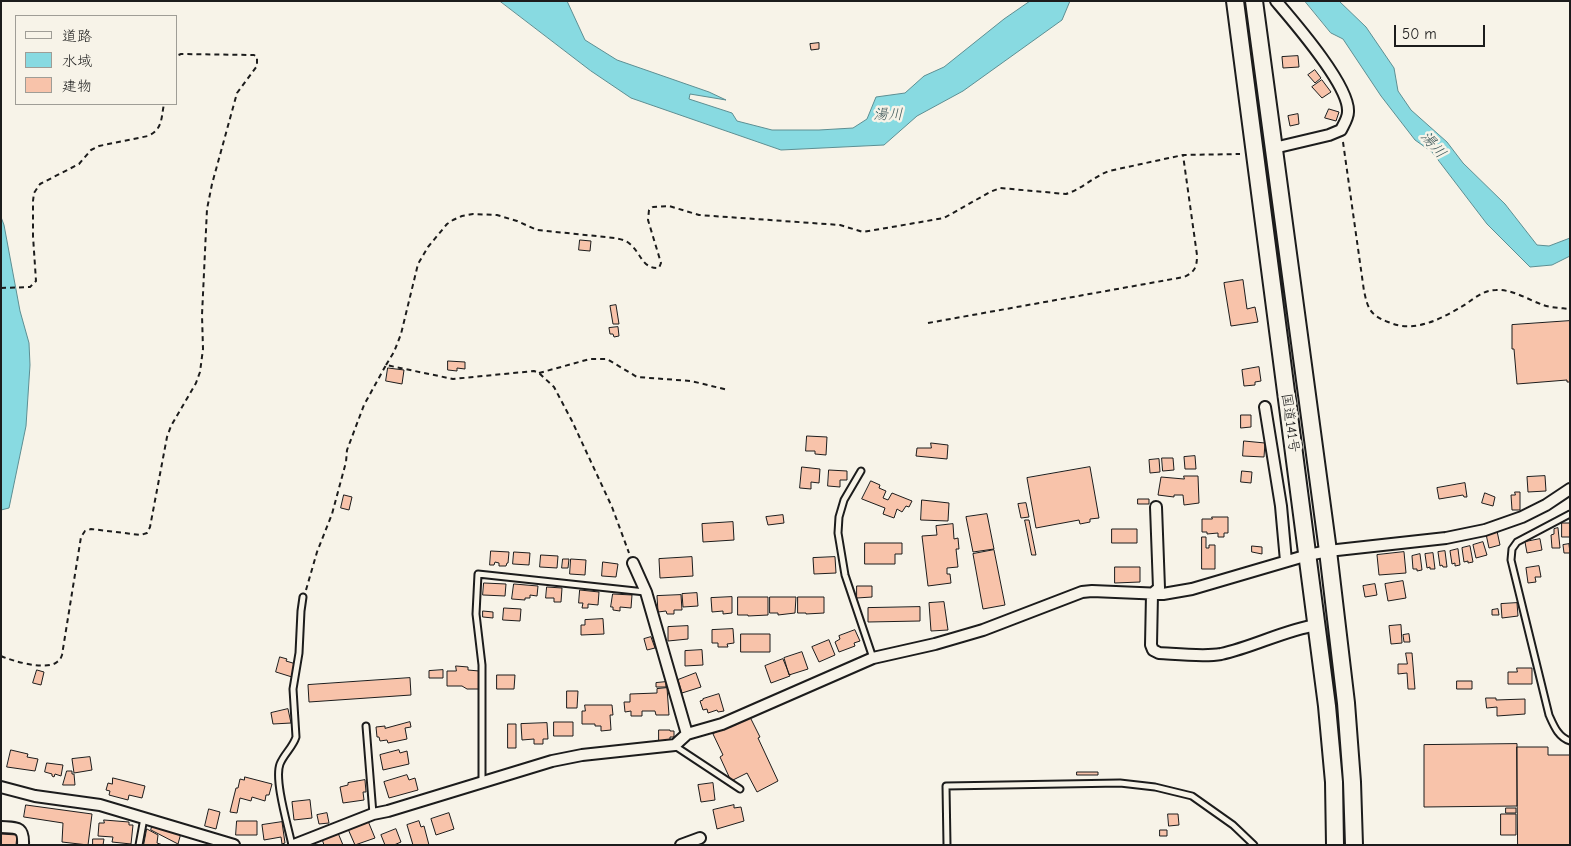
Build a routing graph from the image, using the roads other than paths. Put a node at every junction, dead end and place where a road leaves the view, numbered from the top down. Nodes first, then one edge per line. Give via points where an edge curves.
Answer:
1 (1235, 1) edge
2 (1254, 1) edge
3 (1276, 2) edge
4 (1274, 148) junction
5 (1265, 407) dead end
6 (861, 471) dead end
7 (1570, 489) edge
8 (1156, 507) dead end
9 (1570, 514) edge
10 (1328, 551) junction
11 (1308, 555) junction
12 (1286, 561) junction
13 (633, 562) road end
14 (646, 592) junction
15 (1152, 594) junction
16 (304, 597) road end
17 (1317, 625) junction
18 (873, 658) junction
19 (366, 726) dead end
20 (687, 734) junction
21 (1570, 742) edge
22 (674, 745) junction
23 (482, 782) junction
24 (1, 786) edge
25 (740, 789) dead end
26 (373, 814) junction
27 (144, 818) junction
28 (1, 827) edge
29 (700, 838) dead end
30 (22, 845) edge
31 (139, 845) edge
32 (234, 845) edge
33 (293, 845) edge
34 (681, 845) edge
35 (947, 845) edge
36 (1254, 845) edge
37 (1335, 845) edge
38 (1350, 845) edge
39 (1354, 845) edge

1 - 11 highway, 国道141号
2 - 4 highway, 国道141号
3 - 4 street via 1313,44 1343,92 1348,111 1341,130
4 - 10 highway, 国道141号
5 - 12 street
6 - 18 lane via 844,500 838,533 845,575
7 - 10 street via 1522,517 1485,530 1446,538
8 - 15 street via 1159,588
9 - 21 lane via 1517,542 1512,549 1512,560 1550,716 1557,731
10 - 11 street
10 - 39 highway, 国道141号 via 1346,703
11 - 12 street
11 - 17 highway, 国道141号
12 - 15 street via 1192,589
13 - 14 street
14 - 20 street
14 - 23 lane via 478,574 476,614 482,664
15 - 17 street via 1151,645 1159,653 1218,654
15 - 18 street via 1082,592 983,630
16 - 33 lane via 293,689 296,737 280,762 278,776
17 - 37 highway, 国道141号 via 1333,773
18 - 20 street via 722,724
19 - 26 lane
20 - 22 street
22 - 23 street via 552,761
22 - 25 lane
23 - 26 street
24 - 27 street via 35,796 100,805
26 - 33 street
27 - 31 lane
27 - 32 street
28 - 30 street via 21,831
29 - 34 street
35 - 36 lane via 946,786 1120,783 1192,796 1233,825
38 - 39 lane

